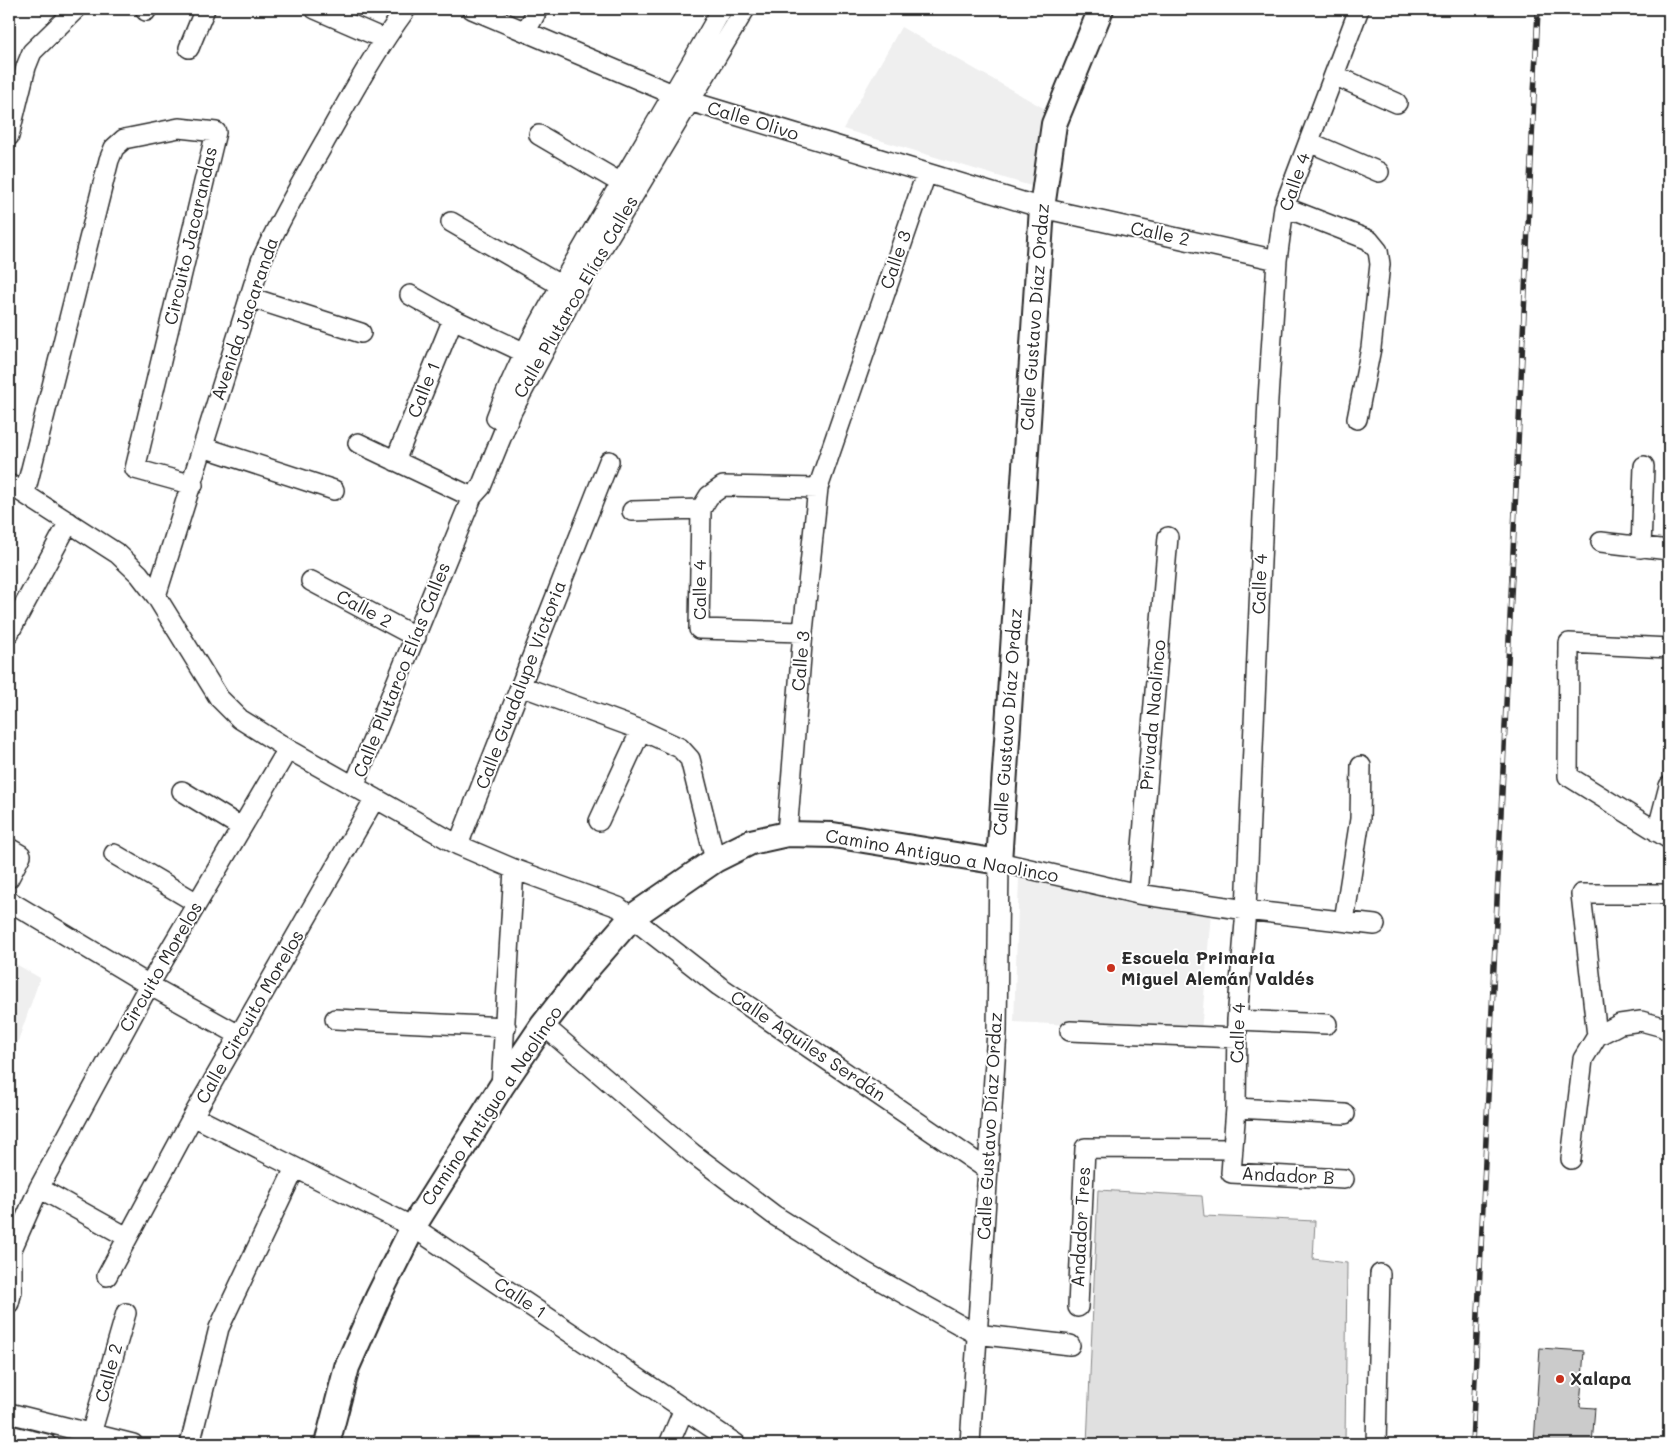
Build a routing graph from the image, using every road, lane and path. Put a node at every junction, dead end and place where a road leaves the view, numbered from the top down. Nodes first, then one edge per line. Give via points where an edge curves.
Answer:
1 (76, 9) edge
2 (205, 9) edge
3 (315, 9) edge
4 (406, 9) edge
5 (472, 9) edge
6 (538, 9) edge
7 (722, 9) edge
8 (745, 9) edge
9 (1101, 9) edge
10 (1359, 9) edge
11 (526, 30) junction
12 (384, 39) junction
13 (189, 48) dead end
14 (1334, 76) junction
15 (682, 98) junction
16 (1396, 103) dead end
17 (539, 134) dead end
18 (9, 136) edge
19 (1309, 142) junction
20 (1379, 172) dead end
21 (926, 174) junction
22 (621, 183) junction
23 (1284, 207) junction
24 (1042, 208) junction
25 (451, 222) dead end
26 (1277, 260) junction
27 (568, 289) junction
28 (410, 295) dead end
29 (249, 297) junction
30 (453, 318) junction
31 (361, 332) dead end
32 (532, 356) junction
33 (1357, 419) dead end
34 (358, 443) dead end
35 (203, 446) junction
36 (395, 461) junction
37 (609, 461) dead end
38 (1644, 466) dead end
39 (193, 484) junction
40 (818, 488) junction
41 (17, 489) edge
42 (334, 490) dead end
43 (472, 497) junction
44 (701, 509) junction
45 (632, 511) dead end
46 (69, 522) junction
47 (1168, 537) dead end
48 (1600, 542) dead end
49 (1641, 548) junction
50 (1669, 550) edge
51 (311, 582) dead end
52 (156, 596) junction
53 (803, 632) junction
54 (9, 633) edge
55 (416, 637) junction
56 (1669, 648) edge
57 (521, 686) junction
58 (641, 730) junction
59 (288, 750) junction
60 (1361, 766) dead end
61 (354, 786) junction
62 (1669, 786) edge
63 (182, 791) dead end
64 (375, 798) junction
65 (599, 821) dead end
66 (242, 828) junction
67 (787, 834) junction
68 (1663, 836) edge
69 (458, 845) junction
70 (15, 852) edge
71 (114, 854) dead end
72 (715, 860) junction
73 (998, 862) junction
74 (514, 870) junction
75 (9, 878) edge
76 (1138, 894) junction
77 (1669, 894) edge
78 (9, 901) edge
79 (197, 903) junction
80 (1246, 910) junction
81 (632, 917) junction
82 (1344, 921) junction
83 (1375, 925) dead end
84 (149, 985) junction
85 (335, 1019) dead end
86 (1327, 1024) dead end
87 (543, 1026) junction
88 (506, 1027) junction
89 (1237, 1029) junction
90 (1070, 1031) dead end
91 (1669, 1031) edge
92 (239, 1035) junction
93 (1597, 1036) junction
94 (501, 1087) junction
95 (1236, 1108) junction
96 (1345, 1114) dead end
97 (193, 1116) junction
98 (1233, 1149) junction
99 (1571, 1159) dead end
100 (295, 1168) junction
101 (988, 1170) junction
102 (1231, 1173) joint
103 (1344, 1178) dead end
104 (39, 1188) junction
105 (413, 1227) junction
106 (127, 1237) junction
107 (10, 1248) edge
108 (1380, 1274) dead end
109 (107, 1276) dead end
110 (9, 1303) edge
111 (1078, 1307) dead end
112 (126, 1313) dead end
113 (976, 1334) junction
114 (1070, 1345) dead end
115 (684, 1409) junction
116 (9, 1413) edge
117 (9, 1435) edge
118 (91, 1439) edge
119 (46, 1444) edge
120 (133, 1444) edge
121 (190, 1444) edge
122 (327, 1444) edge
123 (668, 1444) edge
124 (736, 1444) edge
125 (970, 1444) edge
126 (1376, 1444) edge

1 - 18 street via 32,52
2 - 13 street
3 - 12 street
4 - 12 street, Avenida Jacaranda
5 - 11 street, Calle Olivo
6 - 11 street
7 - 15 street
8 - 15 street
9 - 24 main road, Calle Gustavo Díaz Ordaz via 1054,124
10 - 14 street, Calle 4
11 - 15 street, Calle Olivo
12 - 29 street, Avenida Jacaranda via 277,226
14 - 16 street
14 - 19 street, Calle 4
15 - 21 street, Calle Olivo
15 - 22 street, Calle Plutarco Elías Calles
15 - 27 street, Calle Plutarco Elías Calles
17 - 22 street
19 - 20 street
19 - 23 street, Calle 4
21 - 24 street, Calle Olivo
21 - 40 street, Calle 3
22 - 27 street, Calle Plutarco Elías Calles
23 - 26 street, Calle 4
23 - 33 street via 1369,240 1378,251 1380,264 1371,348
24 - 26 street, Calle 2
24 - 73 main road, Calle Gustavo Díaz Ordaz
25 - 27 street
26 - 80 street, Calle 4
27 - 32 street, Calle Plutarco Elías Calles
28 - 30 street
29 - 31 street
29 - 35 street, Avenida Jacaranda
30 - 32 street
30 - 36 street, Calle 1
32 - 43 street, Calle Plutarco Elías Calles via 481,487
34 - 36 street
35 - 39 street, Avenida Jacaranda
35 - 42 street
36 - 43 street
37 - 57 street, Calle Guadalupe Victoria
38 - 49 street
39 - 41 street, Circuito Jacarandas via 136,469 216,132 179,128 124,139 111,154
39 - 52 street, Avenida Jacaranda
40 - 44 street via 723,486 709,496
40 - 53 street, Calle 3
41 - 46 street, Calle Aquiles Serdán
43 - 55 street, Calle Plutarco Elías Calles
44 - 45 street
44 - 53 street, Calle 4 via 699,629
46 - 52 street, Calle Aquiles Serdán via 118,554
46 - 54 street
47 - 76 street, Privada Naolinco
48 - 49 street
49 - 50 street
51 - 55 street, Calle 2
52 - 59 street, Calle Aquiles Serdán via 219,698 240,719
53 - 67 street, Calle 3
55 - 61 street, Calle Plutarco Elías Calles
56 - 68 street via 1569,643 1568,776
57 - 58 street
57 - 69 street, Calle Guadalupe Victoria
58 - 65 street
58 - 72 street via 680,748 690,760
59 - 61 street, Calle Aquiles Serdán
59 - 66 street, Circuito Morelos
60 - 82 street via 1360,819
61 - 64 street, Calle Aquiles Serdán
62 - 68 street
63 - 66 street
64 - 69 street, Calle Aquiles Serdán
64 - 92 street, Calle Circuito Morelos
66 - 79 street, Circuito Morelos
67 - 72 main road, Camino Antiguo a Naolinco via 751,842
67 - 73 main road, Camino Antiguo a Naolinco via 833,835
69 - 74 street, Calle Aquiles Serdán
70 - 75 street
71 - 79 street
72 - 81 main road, Camino Antiguo a Naolinco
73 - 76 street, Camino Antiguo a Naolinco
73 - 101 street, Calle Gustavo Díaz Ordaz via 997,1031
74 - 81 street, Calle Aquiles Serdán via 605,901
74 - 88 street
76 - 80 street, Camino Antiguo a Naolinco
77 - 93 street via 1581,894
78 - 84 street
79 - 84 street, Circuito Morelos
80 - 82 street, Camino Antiguo a Naolinco
80 - 89 street, Calle 4
81 - 87 main road, Camino Antiguo a Naolinco
81 - 101 street, Calle Aquiles Serdán via 719,986
82 - 83 street, Camino Antiguo a Naolinco
84 - 92 street
84 - 104 street, Circuito Morelos
85 - 88 street
86 - 89 street
87 - 94 main road, Camino Antiguo a Naolinco
87 - 113 street via 692,1153 774,1215 865,1272
88 - 94 street
89 - 90 street
89 - 95 street, Calle 4
91 - 93 street via 1641,1021 1620,1024
92 - 97 street, Calle Circuito Morelos
93 - 99 street via 1583,1060
94 - 105 main road, Camino Antiguo a Naolinco
95 - 96 street
95 - 98 street, Calle 4
97 - 100 street, Calle 1
97 - 106 street, Calle Circuito Morelos
98 - 102 street, Calle 4
98 - 111 street, Andador Tres via 1085,1148
100 - 105 street, Calle 1
100 - 121 street via 219,1328
101 - 113 street, Calle Gustavo Díaz Ordaz
102 - 103 street, Andador B
104 - 106 street
104 - 107 street, Circuito Morelos
105 - 115 street, Calle 1
105 - 122 main road, Camino Antiguo a Naolinco via 348,1367
106 - 109 street, Calle Circuito Morelos
107 - 110 street via 12,1291
108 - 126 street
112 - 118 street, Calle 2
113 - 114 street
113 - 125 street, Calle Gustavo Díaz Ordaz
115 - 123 street
115 - 124 street, Calle 1
116 - 118 street
117 - 119 street
118 - 120 street

